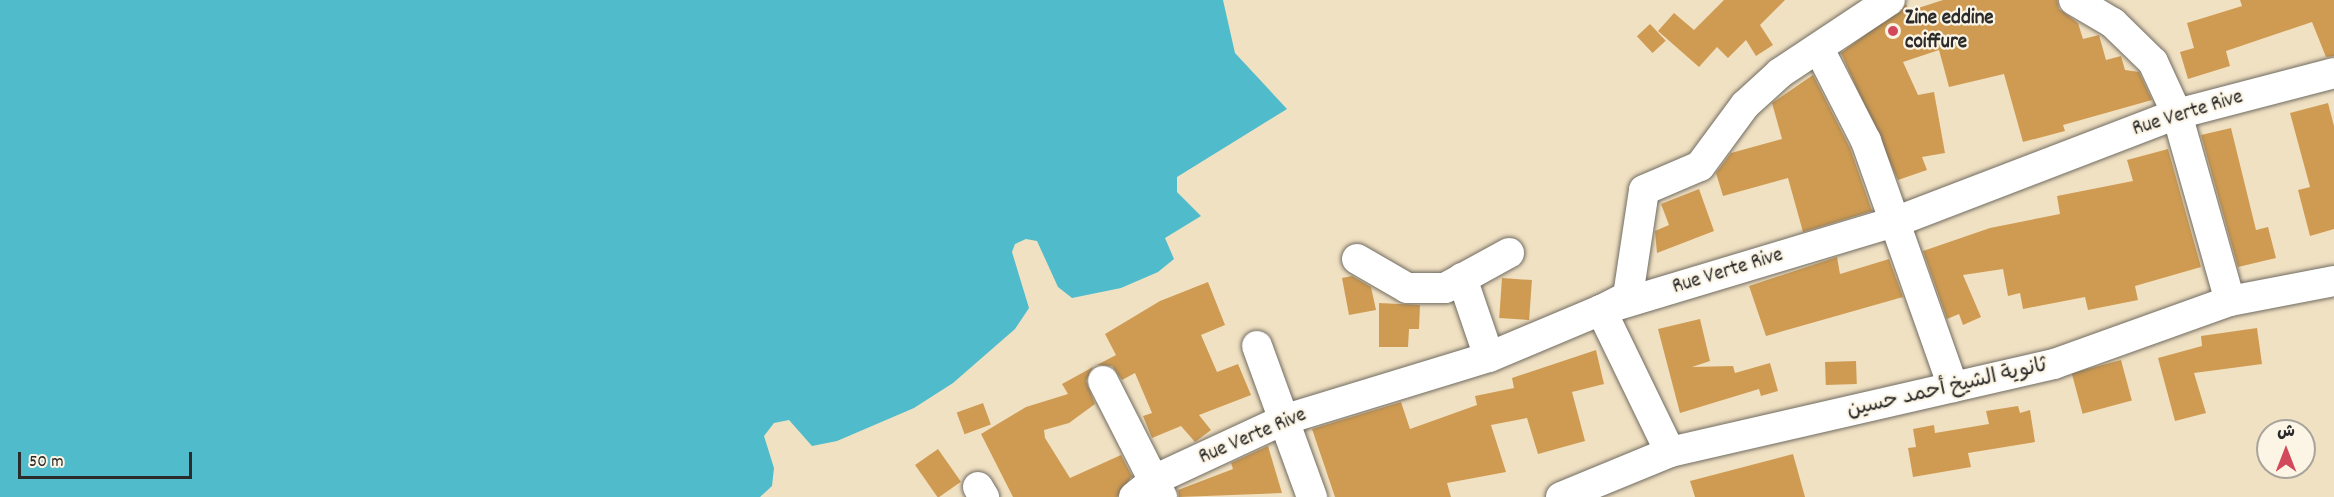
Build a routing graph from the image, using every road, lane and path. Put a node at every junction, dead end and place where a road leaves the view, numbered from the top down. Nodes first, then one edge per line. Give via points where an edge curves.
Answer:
1 (1890, 0) edge
2 (2074, 0) edge
3 (1819, 49) junction
4 (2334, 73) edge
5 (2177, 114) junction
6 (1895, 222) junction
7 (1509, 253) dead end
8 (1357, 260) dead end
9 (1462, 278) junction
10 (2334, 281) edge
11 (2229, 301) junction
12 (1601, 310) junction
13 (1257, 346) dead end
14 (1489, 357) junction
15 (1103, 381) dead end
16 (1953, 387) junction
17 (1283, 420) junction
18 (1670, 452) junction
19 (1150, 491) edge
20 (1312, 497) edge
21 (1560, 497) edge

1 - 3 street
2 - 5 street via 2113,22 2152,62
3 - 6 street via 1866,141
3 - 12 street via 1780,73 1745,105 1700,166 1644,190 1628,296
4 - 5 street, Rue Verte Rive
5 - 6 street, Rue Verte Rive
5 - 11 street
6 - 12 street, Rue Verte Rive
6 - 16 street
7 - 9 street
8 - 9 street via 1407,288 1445,288
9 - 14 street
10 - 11 street, ثانوية الشيخ أحمد حسين
11 - 16 street, ثانوية الشيخ أحمد حسين via 2054,364
12 - 14 street, Rue Verte Rive
12 - 18 street
13 - 17 street
14 - 17 street, Rue Verte Rive
15 - 19 street
16 - 18 street, ثانوية الشيخ أحمد حسين
17 - 19 street, Rue Verte Rive
17 - 20 street
18 - 21 street, ثانوية الشيخ أحمد حسين

